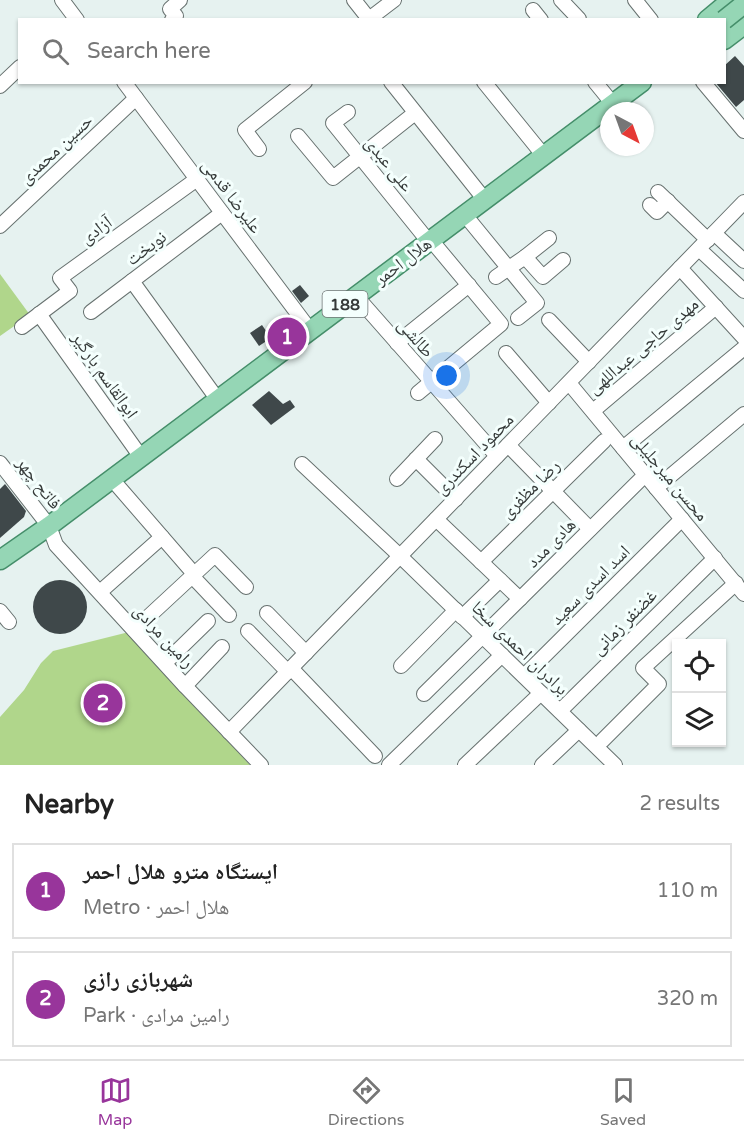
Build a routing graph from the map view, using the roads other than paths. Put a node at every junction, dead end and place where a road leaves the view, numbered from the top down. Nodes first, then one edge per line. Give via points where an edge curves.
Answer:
1 (62, 0) edge
2 (180, 0) edge
3 (354, 0) edge
4 (394, 0) edge
5 (561, 0) edge
6 (635, 0) edge
7 (731, 0) edge
8 (744, 4) edge
9 (74, 18) edge
10 (174, 18) edge
11 (368, 18) edge
12 (370, 18) edge
13 (578, 18) edge
14 (649, 18) edge
15 (708, 18) edge
16 (726, 18) edge
17 (744, 25) edge
18 (726, 38) edge
19 (18, 70) edge
20 (126, 84) edge
21 (303, 84) edge
22 (393, 84) edge
23 (486, 84) edge
24 (597, 84) edge
25 (639, 84) edge
26 (705, 84) edge
27 (0, 86) edge
28 (136, 98) junction
29 (611, 102) edge
30 (616, 102) edge
31 (348, 112) dead end
32 (415, 113) junction
33 (600, 114) edge
34 (744, 131) edge
35 (298, 136) dead end
36 (259, 149) dead end
37 (544, 156) junction
38 (360, 157) junction
39 (197, 179) junction
40 (484, 200) junction
41 (744, 202) edge
42 (650, 205) dead end
43 (222, 213) junction
44 (465, 215) junction
45 (0, 226) edge
46 (549, 238) dead end
47 (430, 241) junction
48 (707, 241) junction
49 (525, 257) junction
50 (563, 260) dead end
51 (744, 261) edge
52 (680, 268) junction
53 (502, 273) junction
54 (132, 281) junction
55 (469, 285) junction
56 (744, 291) edge
57 (356, 296) junction
58 (716, 308) junction
59 (91, 312) dead end
60 (39, 314) junction
61 (518, 318) dead end
62 (549, 320) dead end
63 (22, 327) dead end
64 (310, 330) junction
65 (744, 338) edge
66 (397, 343) junction
67 (744, 348) edge
68 (506, 352) dead end
69 (589, 362) junction
70 (431, 382) junction
71 (569, 383) junction
72 (418, 393) dead end
73 (218, 400) junction
74 (549, 403) junction
75 (592, 411) junction
76 (744, 414) edge
77 (435, 439) dead end
78 (604, 441) dead end
79 (508, 445) junction
80 (623, 448) junction
81 (497, 456) junction
82 (141, 457) junction
83 (416, 459) junction
84 (0, 463) edge
85 (302, 464) dead end
86 (645, 475) junction
87 (397, 479) dead end
88 (117, 485) dead end
89 (656, 488) junction
90 (553, 491) junction
91 (456, 499) junction
92 (436, 519) junction
93 (682, 519) junction
94 (49, 526) junction
95 (590, 529) junction
96 (162, 537) junction
97 (400, 556) junction
98 (715, 558) junction
99 (0, 560) edge
100 (481, 562) junction
101 (194, 577) junction
102 (500, 580) junction
103 (246, 587) dead end
104 (740, 588) edge
105 (100, 592) junction
106 (520, 599) junction
107 (267, 614) dead end
108 (459, 614) junction
109 (229, 615) dead end
110 (208, 621) dead end
111 (134, 630) junction
112 (248, 631) dead end
113 (482, 636) junction
114 (222, 647) dead end
115 (306, 652) junction
116 (502, 655) junction
117 (165, 663) junction
118 (401, 666) dead end
119 (290, 670) junction
120 (524, 676) junction
121 (185, 686) junction
122 (541, 693) junction
123 (424, 694) dead end
124 (560, 711) junction
125 (579, 730) junction
126 (229, 732) junction
127 (602, 741) dead end
128 (375, 756) dead end
129 (261, 765) edge
130 (389, 765) edge
131 (465, 765) edge
132 (542, 765) edge
133 (615, 765) edge

1 - 9 street
2 - 10 street via 170,9
3 - 11 street
4 - 12 street
5 - 13 street
6 - 14 street
7 - 15 main road
8 - 16 main road, bridge
17 - 18 main road
19 - 27 street
20 - 28 street, علیرضا قدمی
21 - 36 street via 245,130
22 - 32 street
23 - 37 street
24 - 29 street
25 - 30 main road, هلال احمر / 188
26 - 34 street
28 - 39 street, علیرضا قدمی
28 - 45 street, حسین محمدی
31 - 38 street, علی عبدی via 333,123
32 - 38 street
32 - 40 street
33 - 37 main road, هلال احمر / 188
35 - 38 street via 333,178
37 - 40 main road, هلال احمر / 188
38 - 47 street, علی عبدی
39 - 43 street, علیرضا قدمی
39 - 60 street, آزادی via 60,278 70,291
40 - 44 main road, هلال احمر / 188
41 - 48 street, محمود اسکندری
42 - 48 street via 657,212 663,197
43 - 54 street, نوبخت
43 - 64 street, علیرضا قدمی
44 - 47 main road, هلال احمر / 188
44 - 53 street
46 - 49 street
47 - 55 street, علی عبدی
47 - 57 main road, هلال احمر / 188
48 - 51 street
48 - 52 street, محمود اسکندری
48 - 56 street
49 - 50 street via 543,277
49 - 53 street
52 - 58 street
52 - 69 street, محمود اسکندری
53 - 61 street via 537,303
54 - 59 street, نوبخت
54 - 73 street
55 - 66 street
55 - 70 street, علی عبدی via 501,324
57 - 64 main road, هلال احمر / 188
57 - 66 street, طالشی
58 - 65 street
58 - 75 street, مهدی حاجی عبداللهی
60 - 63 street
60 - 82 street, ابوالقاسم بارگیر
62 - 69 street
64 - 73 main road, هلال احمر / 188
66 - 70 street, طالشی
67 - 80 street
68 - 74 street
69 - 71 street, محمود اسکندری
70 - 72 street
70 - 81 street, طالشی
71 - 74 street, محمود اسکندری
71 - 75 street, محسن میرجلیلی
73 - 82 main road, هلال احمر / 188
74 - 79 street, محمود اسکندری
75 - 80 street, محسن میرجلیلی
76 - 89 street
77 - 83 street
78 - 90 street, رضا مظفری
79 - 81 street, محمود اسکندری
79 - 90 street
80 - 86 street, محسن میرجلیلی
81 - 91 street, محمود اسکندری
82 - 94 main road, هلال احمر / 188
83 - 87 street
83 - 91 street
84 - 94 street, فاتح چهر
85 - 97 street, برادران احمدی سخا
86 - 89 street, محسن میرجلیلی
86 - 95 street, هادی مدد
88 - 96 street
89 - 93 street, محسن میرجلیلی
90 - 95 street
90 - 100 street, رضا مظفری
91 - 92 street, محمود اسکندری
92 - 97 street, محمود اسکندری
92 - 100 street
93 - 98 street, محسن میرجلیلی
93 - 120 street, اسد اسدی سعید
94 - 99 main road, 188
94 - 105 street, رامین مرادی via 57,545
95 - 106 street, هادی مدد
96 - 101 street
96 - 105 street
97 - 108 street, برادران احمدی سخا
97 - 115 street, محمود اسکندری
98 - 104 street, محسن میرجلیلی
98 - 124 street, غضنفر زمانی
100 - 102 street
101 - 103 street via 215,555
101 - 109 street
101 - 111 street
102 - 106 street
102 - 108 street
104 - 127 street via 643,668 659,684
105 - 111 street, رامین مرادی
106 - 113 street, هادی مدد
107 - 115 street
108 - 113 street, برادران احمدی سخا
108 - 118 street
110 - 117 street
111 - 117 street, رامین مرادی
112 - 119 street
113 - 116 street, برادران احمدی سخا
113 - 123 street, هادی مدد
114 - 121 street
115 - 119 street, محمود اسکندری
116 - 120 street, برادران احمدی سخا
116 - 130 street
117 - 121 street, رامین مرادی
119 - 126 street, محمود اسکندری
119 - 128 street
120 - 122 street, برادران احمدی سخا
121 - 126 street, رامین مرادی
122 - 124 street, برادران احمدی سخا
122 - 131 street
124 - 125 street, برادران احمدی سخا
125 - 132 street
125 - 133 street, برادران احمدی سخا
126 - 129 street, رامین مرادی

